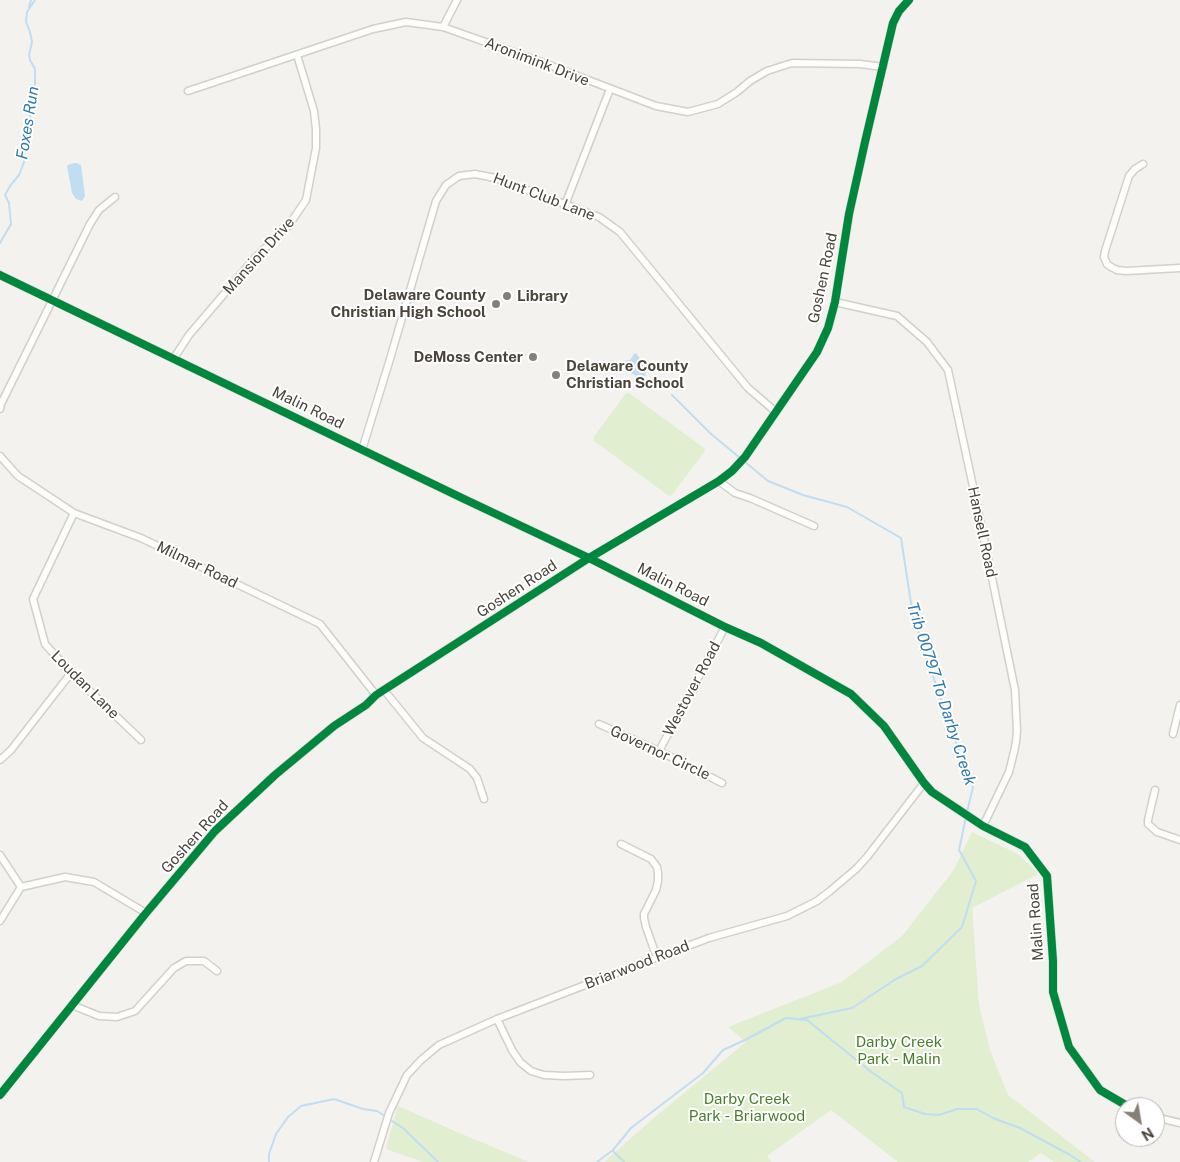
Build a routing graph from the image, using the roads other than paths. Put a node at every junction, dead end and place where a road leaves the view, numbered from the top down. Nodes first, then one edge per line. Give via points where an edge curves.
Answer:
1 (457, 0) edge
2 (908, 0) edge
3 (443, 27) junction
4 (297, 55) junction
5 (882, 67) junction
6 (610, 89) junction
7 (188, 91) dead end
8 (1143, 164) dead end
9 (116, 197) dead end
10 (565, 205) junction
11 (1180, 268) edge
12 (0, 275) edge
13 (53, 300) junction
14 (835, 302) junction
15 (174, 358) junction
16 (0, 409) edge
17 (776, 412) junction
18 (362, 450) junction
19 (0, 456) edge
20 (719, 481) junction
21 (74, 514) junction
22 (814, 526) dead end
23 (589, 558) junction
24 (725, 627) junction
25 (71, 673) junction
26 (384, 690) junction
27 (376, 695) junction
28 (1180, 705) edge
29 (599, 724) dead end
30 (1173, 734) dead end
31 (141, 740) dead end
32 (659, 751) junction
33 (0, 760) edge
34 (722, 783) dead end
35 (924, 783) junction
36 (1156, 790) dead end
37 (484, 800) dead end
38 (983, 826) junction
39 (1180, 840) edge
40 (621, 844) dead end
41 (0, 855) edge
42 (21, 887) junction
43 (146, 913) junction
44 (0, 921) edge
45 (657, 958) junction
46 (217, 971) dead end
47 (72, 1005) junction
48 (497, 1019) junction
49 (590, 1074) dead end
50 (0, 1096) edge
51 (1115, 1099) edge
52 (1165, 1120) edge
53 (1180, 1122) edge
54 (374, 1162) edge

1 - 3 street
2 - 5 street, Goshen Road via 893,23
3 - 4 street, Aronimink Drive via 406,22 373,29
3 - 6 street, Aronimink Drive
4 - 7 street, Aronimink Drive
4 - 15 street, Mansion Drive via 314,111 316,129 316,148 306,200 289,225 254,259 189,335
5 - 6 street, Aronimink Drive via 792,63 768,71 718,104 688,112 656,106
5 - 14 street, Goshen Road via 849,214
6 - 10 street
8 - 11 street via 1129,176 1104,251 1106,264 1126,271
9 - 13 street via 99,210 90,224
10 - 17 street, Hunt Club Lane via 599,217 620,232 748,388
10 - 18 street, Hunt Club Lane via 495,178 475,174 459,176 446,185 436,201
12 - 13 street, Malin Road
13 - 15 street, Malin Road
13 - 16 street
14 - 17 street, Goshen Road via 817,352
14 - 38 street, Hansell Road via 897,316 927,342 948,370 1015,690 1017,731 1014,752 1009,772
15 - 18 street, Malin Road
17 - 20 street, Goshen Road via 743,459
18 - 23 street, Malin Road
19 - 21 street, Milmar Road via 18,476
20 - 22 street via 735,493
20 - 23 street, Goshen Road
21 - 25 street, Loudan Lane via 33,599 45,644
21 - 27 street, Milmar Road via 141,538 320,624
23 - 24 street, Malin Road
23 - 26 street, Goshen Road
24 - 32 street, Westover Road
24 - 35 street, Malin Road via 761,643 851,694 884,726
25 - 31 street, Loudan Lane
25 - 33 street
26 - 27 street, Goshen Road
26 - 37 street via 423,738 470,769 477,778
27 - 43 street, Goshen Road via 275,775 226,820
28 - 30 street
29 - 32 street, Governor Circle
32 - 34 street, Governor Circle
35 - 38 street, Malin Road via 942,800
35 - 45 street, Briarwood Road via 867,857 817,901 787,916 708,938
36 - 39 street via 1148,824 1157,832
38 - 51 street, Malin Road via 1025,847 1047,876 1053,992 1069,1047 1100,1090
40 - 45 street via 651,859 658,873 656,890 644,914
41 - 42 street
42 - 43 street via 65,877 94,882
42 - 44 street
43 - 47 street, Goshen Road
45 - 48 street, Briarwood Road
46 - 47 street via 204,962 186,961 174,968 135,1011 117,1018 98,1016
47 - 50 street, Goshen Road
48 - 49 street via 512,1050 531,1071 544,1075
48 - 54 street, Briarwood Road via 439,1045 407,1075 389,1113
52 - 53 street

